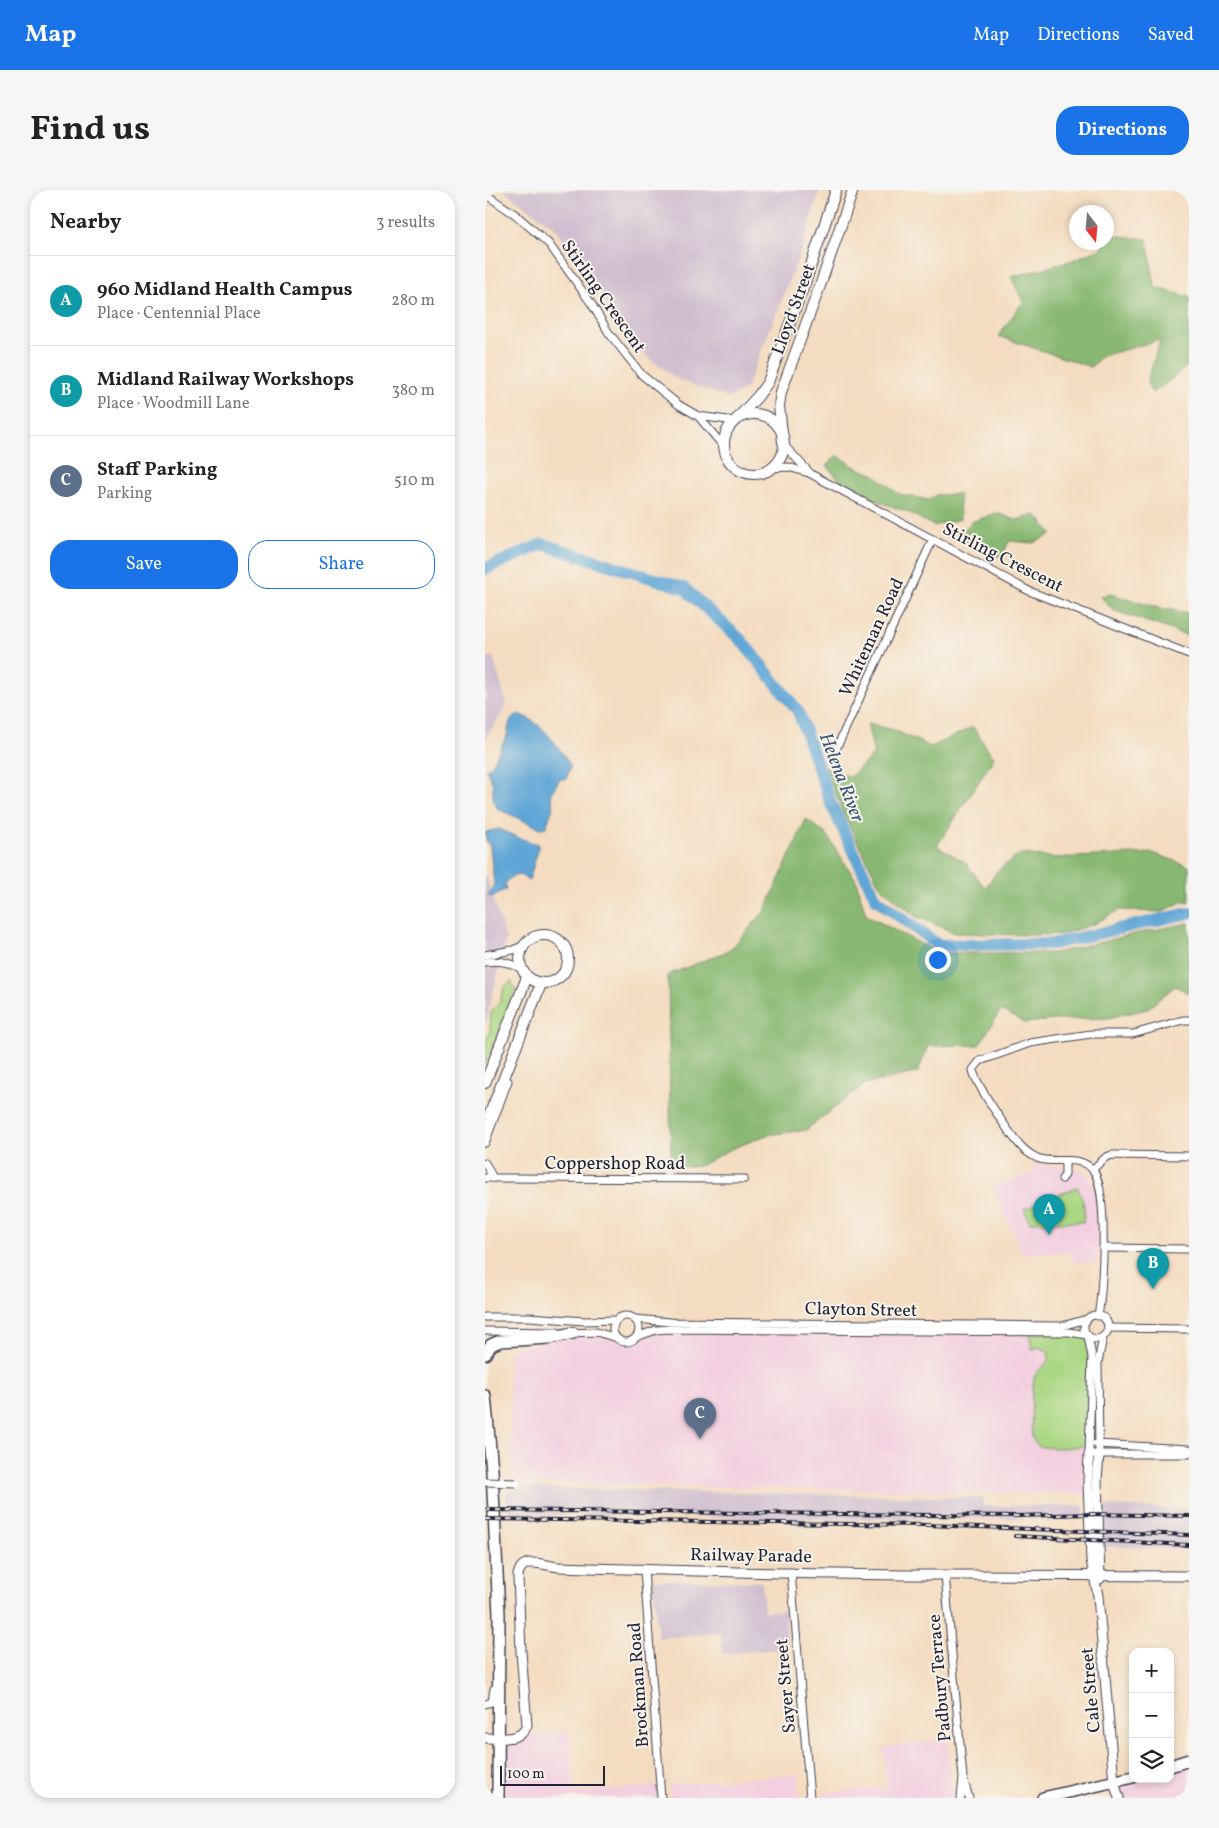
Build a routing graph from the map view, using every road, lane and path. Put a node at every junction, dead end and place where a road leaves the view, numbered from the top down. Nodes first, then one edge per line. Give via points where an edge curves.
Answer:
1 (836, 190) edge
2 (853, 190) edge
3 (485, 194) edge
4 (698, 416) junction
5 (736, 420) junction
6 (783, 443) junction
7 (724, 447) junction
8 (771, 468) junction
9 (809, 473) junction
10 (933, 539) junction
11 (1189, 654) edge
12 (837, 747) dead end
13 (525, 945) junction
14 (485, 955) edge
15 (485, 962) edge
16 (525, 973) junction
17 (541, 984) junction
18 (1189, 1020) edge
19 (509, 1066) junction
20 (485, 1083) edge
21 (485, 1126) edge
22 (485, 1143) edge
23 (1189, 1156) edge
24 (1065, 1161) junction
25 (485, 1163) edge
26 (1093, 1169) junction
27 (489, 1178) edge
28 (744, 1179) dead end
29 (1062, 1179) dead end
30 (1103, 1248) junction
31 (1189, 1249) edge
32 (1098, 1316) junction
33 (485, 1317) edge
34 (634, 1319) junction
35 (1087, 1319) junction
36 (615, 1320) junction
37 (1108, 1328) junction
38 (1189, 1328) edge
39 (485, 1331) edge
40 (573, 1333) junction
41 (1087, 1336) junction
42 (614, 1337) junction
43 (636, 1337) junction
44 (1103, 1337) junction
45 (485, 1354) edge
46 (485, 1396) edge
47 (1099, 1444) junction
48 (1189, 1449) edge
49 (1093, 1451) junction
50 (1189, 1454) edge
51 (485, 1482) edge
52 (517, 1483) dead end
53 (644, 1570) junction
54 (791, 1572) junction
55 (1096, 1574) junction
56 (945, 1575) junction
57 (1189, 1576) edge
58 (499, 1675) junction
59 (485, 1704) edge
60 (485, 1738) edge
61 (499, 1738) junction
62 (1189, 1760) edge
63 (1174, 1765) edge
64 (963, 1778) junction
65 (1129, 1778) edge
66 (1114, 1782) junction
67 (497, 1798) edge
68 (661, 1798) edge
69 (810, 1798) edge
70 (961, 1798) edge
71 (969, 1798) edge
72 (1043, 1798) edge
73 (1112, 1798) edge
74 (1119, 1798) edge

1 - 5 main road, Lloyd Street via 768,382
2 - 6 main road, Lloyd Street via 781,392 779,406
3 - 4 street, Stirling Crescent via 516,215 549,244 609,333 642,375
4 - 5 street, Stirling Crescent
4 - 7 street, Stirling Crescent
5 - 6 main road via 753,414 770,419 777,425
5 - 7 main road via 726,433
6 - 8 main road via 780,458
6 - 9 street, Stirling Crescent
7 - 8 main road via 728,459 740,470 755,474
8 - 9 street, Stirling Crescent via 788,466
9 - 10 street, Stirling Crescent
10 - 11 street, Stirling Crescent via 1029,591
10 - 12 street, Whiteman Road
13 - 14 street
13 - 16 main road via 520,957
13 - 17 main road via 546,935 558,939 567,949 569,964 562,977
15 - 16 street via 514,964
16 - 17 main road
16 - 20 main road
17 - 19 main road
18 - 24 street via 1133,1034 1091,1034 1030,1043 980,1061 973,1070 979,1086 1020,1145 1038,1158
19 - 21 main road
19 - 22 street via 508,1080
23 - 26 street via 1112,1155
24 - 26 street via 1085,1163
24 - 29 street
25 - 27 street
26 - 30 street via 1100,1186
27 - 28 street, Coppershop Road
30 - 31 street
30 - 32 street
32 - 35 street
32 - 37 street via 1104,1319
33 - 36 street
34 - 35 street, Clayton Street via 1062,1326
34 - 36 street via 625,1316
34 - 43 street via 639,1330
35 - 41 street via 1084,1329
36 - 42 street via 612,1328
37 - 38 street
37 - 44 street
39 - 40 street
40 - 42 street via 596,1332
40 - 45 main road via 500,1341 491,1345
41 - 43 street, Clayton Street via 1077,1332 670,1329
41 - 44 street
41 - 49 street via 1091,1356
42 - 43 street via 626,1342
44 - 47 street via 1098,1363
46 - 58 main road via 495,1531
47 - 48 street
47 - 49 street
49 - 50 street
49 - 55 street, Cale Street via 1089,1514
51 - 52 street, bridge
53 - 54 street, Railway Parade
53 - 61 street, Railway Parade via 549,1567 534,1562 521,1567 518,1576 527,1725 517,1736
53 - 68 street, Brockman Road
54 - 56 street, Railway Parade
54 - 69 street, Sayer Street
55 - 56 street, Railway Parade
55 - 57 street, Railway Parade
55 - 66 street, Cale Street
56 - 64 street, Padbury Terrace
58 - 59 street via 491,1702
58 - 61 main road
60 - 61 street, Railway Parade
61 - 67 main road
62 - 63 main road
64 - 70 street, Padbury Terrace
64 - 71 street, Padbury Terrace
65 - 66 main road
66 - 72 main road
66 - 73 street, Cale Street
66 - 74 street, Cale Street

